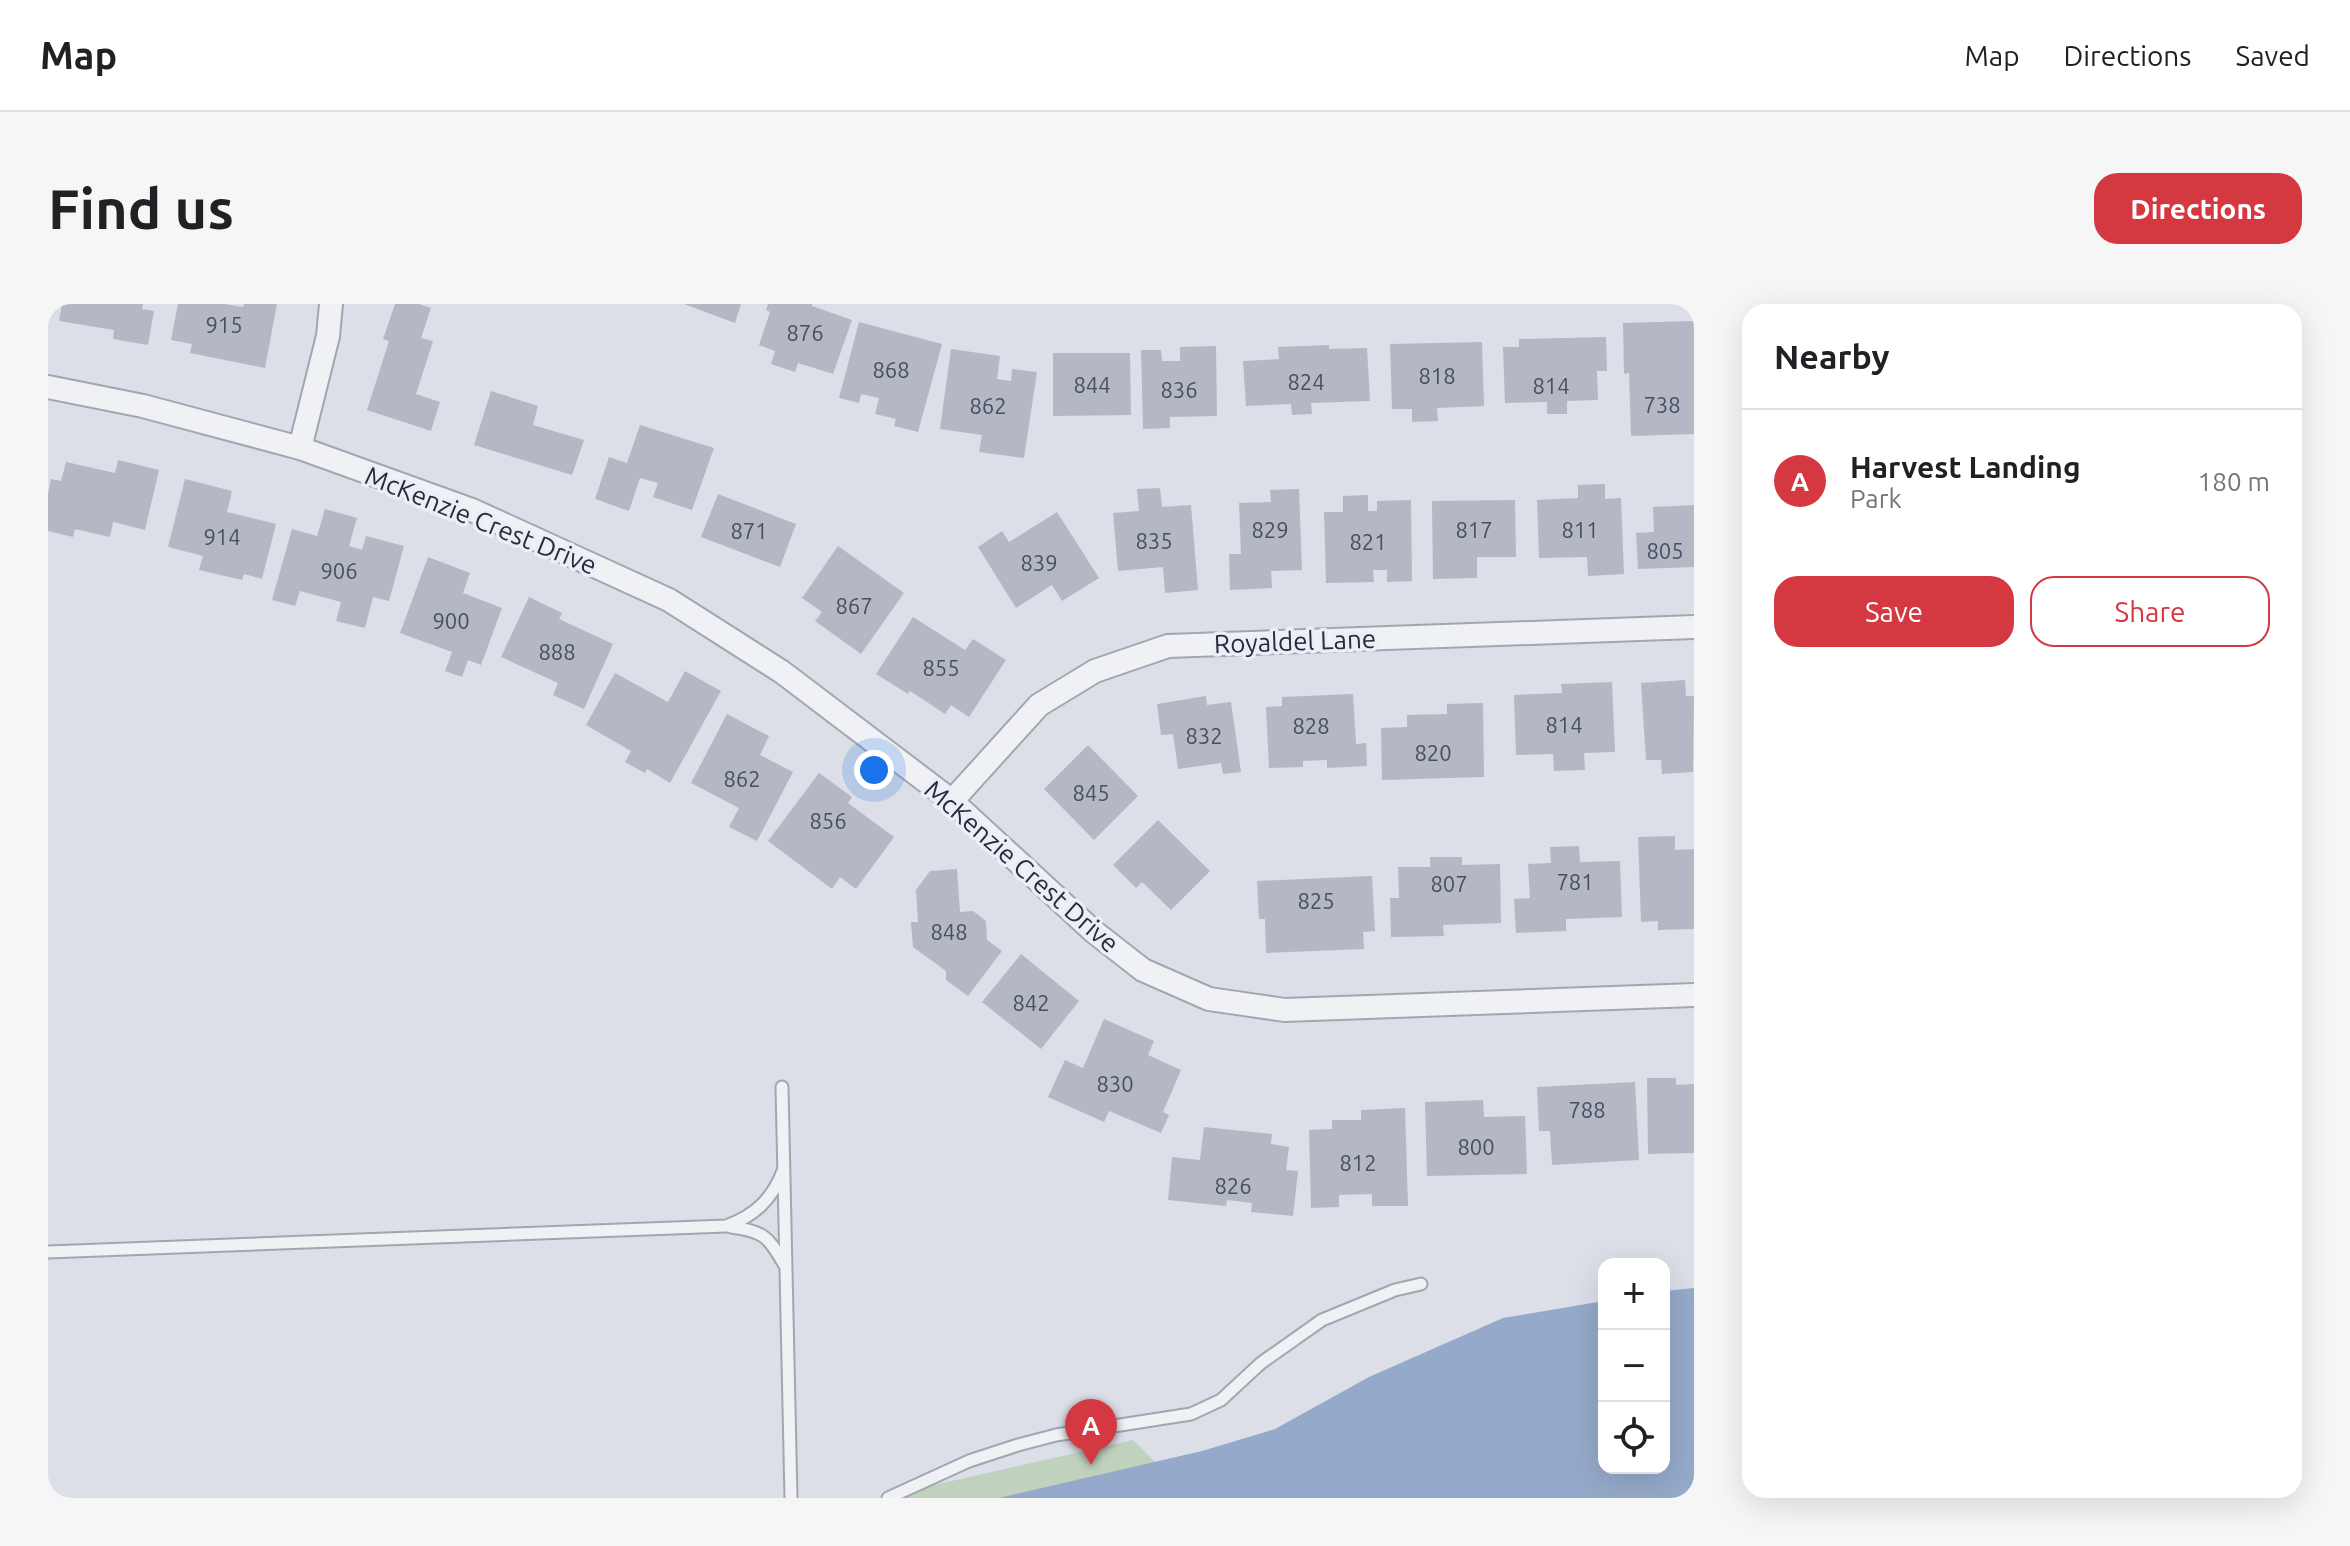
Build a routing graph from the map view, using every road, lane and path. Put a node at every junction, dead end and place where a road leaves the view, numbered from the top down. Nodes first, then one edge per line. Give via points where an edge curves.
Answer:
1 (331, 304) edge
2 (48, 387) edge
3 (300, 448) junction
4 (1694, 627) edge
5 (952, 801) junction
6 (1694, 995) edge
7 (782, 1087) dead end
8 (783, 1171) junction
9 (726, 1226) junction
10 (48, 1252) edge
11 (786, 1266) junction
12 (1421, 1284) dead end
13 (791, 1498) edge
14 (888, 1498) edge

1 - 3 street
2 - 3 street, McKenzie Crest Drive
3 - 5 street, McKenzie Crest Drive via 472,510 669,600 782,672
4 - 5 street, Royaldel Lane via 1168,646 1095,671 1039,705
5 - 6 street, McKenzie Crest Drive via 1143,970 1209,999 1285,1010
7 - 8 lane
8 - 9 lane via 761,1207
8 - 11 lane
9 - 10 lane
9 - 11 lane via 763,1234
11 - 13 lane
12 - 14 lane via 1322,1320 1261,1363 1221,1400 1191,1414 1018,1445

